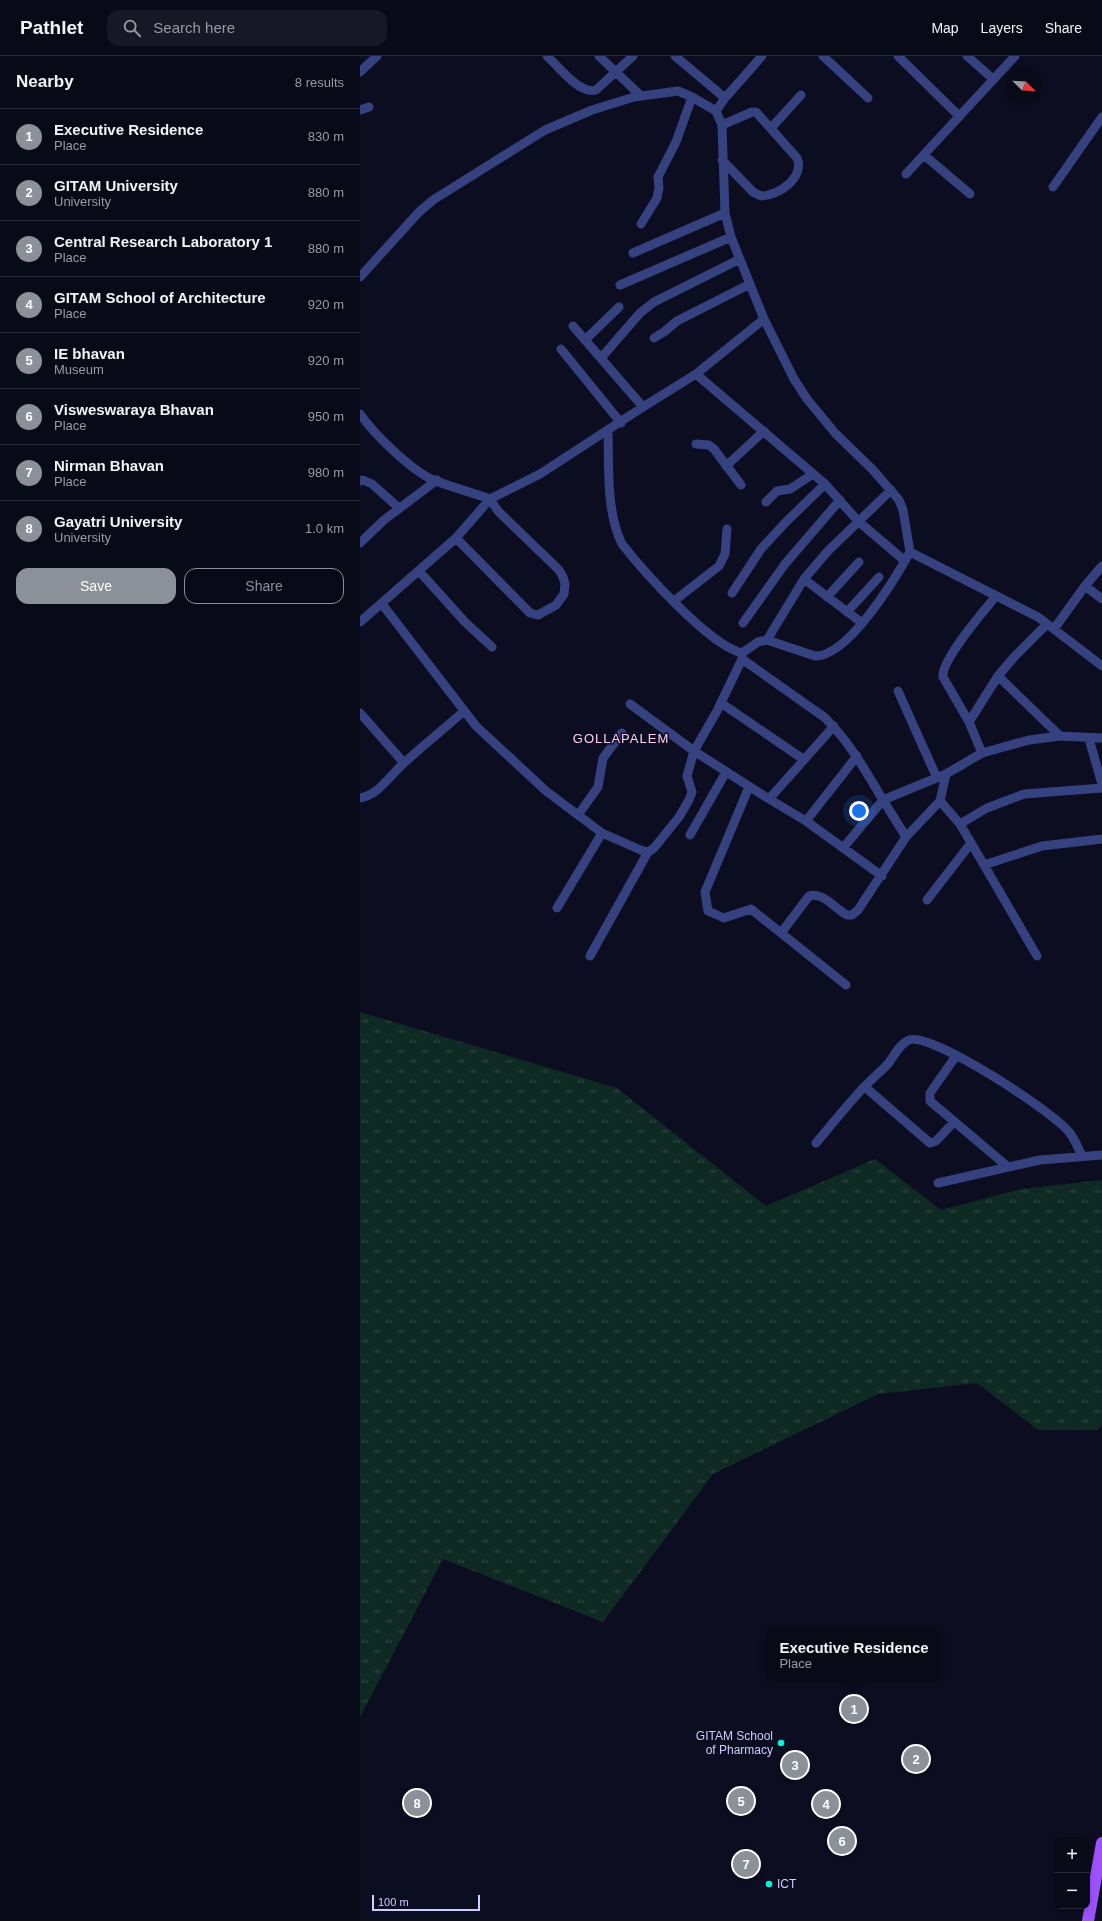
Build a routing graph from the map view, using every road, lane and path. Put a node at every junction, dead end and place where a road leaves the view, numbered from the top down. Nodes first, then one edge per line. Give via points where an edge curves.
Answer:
1 (377, 56) edge
2 (547, 56) edge
3 (599, 56) edge
4 (633, 56) edge
5 (675, 56) edge
6 (749, 56) edge
7 (823, 56) edge
8 (967, 56) edge
9 (1015, 56) edge
10 (900, 57) edge
11 (759, 59) edge
12 (360, 72) edge
13 (616, 72) junction
14 (993, 79) junction
15 (801, 95) dead end
16 (641, 96) junction
17 (692, 97) junction
18 (725, 98) junction
19 (868, 98) dead end
20 (716, 111) junction
21 (959, 116) junction
22 (1102, 117) edge
23 (722, 124) junction
24 (771, 128) junction
25 (924, 155) junction
26 (722, 160) junction
27 (906, 174) dead end
28 (1053, 187) dead end
29 (970, 194) dead end
30 (725, 213) junction
31 (641, 224) dead end
32 (731, 237) junction
33 (633, 253) dead end
34 (740, 259) junction
35 (360, 277) edge
36 (750, 284) junction
37 (620, 285) dead end
38 (619, 307) dead end
39 (764, 319) junction
40 (573, 326) dead end
41 (654, 338) dead end
42 (584, 340) junction
43 (561, 349) dead end
44 (601, 358) junction
45 (696, 374) junction
46 (643, 407) junction
47 (360, 414) edge
48 (621, 423) junction
49 (608, 431) junction
50 (764, 431) junction
51 (696, 444) dead end
52 (726, 466) junction
53 (813, 474) junction
54 (437, 480) junction
55 (360, 481) edge
56 (825, 484) junction
57 (741, 485) dead end
58 (891, 490) junction
59 (490, 499) junction
60 (840, 500) junction
61 (766, 502) dead end
62 (400, 508) junction
63 (858, 521) junction
64 (727, 529) dead end
65 (456, 538) junction
66 (360, 543) edge
67 (910, 552) junction
68 (905, 561) junction
69 (859, 562) dead end
70 (1102, 566) edge
71 (419, 571) junction
72 (879, 577) dead end
73 (804, 579) junction
74 (1085, 586) junction
75 (732, 593) dead end
76 (996, 596) junction
77 (827, 597) junction
78 (1102, 598) edge
79 (674, 601) junction
80 (382, 604) junction
81 (847, 612) junction
82 (360, 622) edge
83 (743, 623) dead end
84 (862, 623) junction
85 (1051, 626) junction
86 (767, 640) junction
87 (492, 647) dead end
88 (742, 656) junction
89 (1102, 666) edge
90 (998, 676) junction
91 (898, 691) dead end
92 (720, 703) junction
93 (630, 704) dead end
94 (464, 711) junction
95 (360, 712) edge
96 (969, 722) junction
97 (834, 726) junction
98 (622, 733) dead end
99 (1060, 736) junction
100 (1102, 738) edge
101 (1089, 739) junction
102 (694, 751) junction
103 (982, 753) junction
104 (857, 756) junction
105 (803, 759) junction
106 (404, 763) junction
107 (726, 772) junction
108 (946, 774) junction
109 (937, 778) junction
110 (1102, 784) edge
111 (749, 787) junction
112 (1102, 788) edge
113 (360, 798) edge
114 (769, 799) junction
115 (883, 800) junction
116 (940, 800) junction
117 (578, 815) junction
118 (806, 821) junction
119 (960, 824) junction
120 (602, 833) junction
121 (690, 835) dead end
122 (906, 837) junction
123 (1102, 839) edge
124 (971, 843) junction
125 (843, 848) junction
126 (648, 852) junction
127 (984, 865) junction
128 (882, 876) junction
129 (927, 900) dead end
130 (557, 908) dead end
131 (781, 933) junction
132 (590, 956) dead end
133 (1037, 956) dead end
134 (846, 985) dead end
135 (956, 1056) junction
136 (865, 1087) junction
137 (954, 1122) junction
138 (816, 1143) dead end
139 (1102, 1155) edge
140 (1082, 1156) junction
141 (1008, 1167) junction
142 (938, 1183) dead end
143 (1102, 1843) edge
144 (1088, 1921) edge

1 - 12 street
2 - 13 street via 586,91 596,90
3 - 13 street
4 - 13 street
5 - 18 street
6 - 11 street
7 - 19 street
8 - 14 street
9 - 14 street
10 - 21 street
11 - 18 street
13 - 16 street
14 - 21 street
15 - 24 street
16 - 17 street via 673,91
16 - 35 street via 592,110 545,130 433,200
17 - 20 street
17 - 31 street via 676,142 658,177 657,198
18 - 20 street
20 - 23 street
21 - 25 street
22 - 28 street
23 - 24 street via 756,112
23 - 26 street
24 - 26 street via 798,158 800,165 799,172 777,193 762,196 753,192
25 - 27 street
25 - 29 street
26 - 30 street
30 - 32 street
30 - 33 street
32 - 34 street
32 - 37 street
34 - 36 street
34 - 44 street via 654,302 640,313
36 - 39 street
36 - 41 street via 676,321
38 - 42 street
39 - 45 street
39 - 58 street via 807,399 835,433
40 - 42 street
42 - 44 street
43 - 48 street
44 - 46 street
45 - 46 street
45 - 50 street
46 - 48 street
47 - 54 street via 382,440 404,459
48 - 49 street
49 - 59 street via 540,474
49 - 79 street via 609,490 618,537
50 - 52 street
50 - 53 street
51 - 52 street via 709,445
52 - 57 street
53 - 56 street
53 - 61 street via 790,489 777,491
54 - 59 street
54 - 62 street
55 - 62 street via 372,484
56 - 60 street
56 - 75 street via 771,538
58 - 63 street
58 - 67 street via 904,510
59 - 65 street
59 - 65 street via 498,511 559,570 565,584 564,594 556,604 538,615 530,613
60 - 63 street
60 - 83 street via 788,560
62 - 66 street
63 - 68 street
63 - 73 street
64 - 79 street via 725,554 720,566
65 - 71 street
67 - 68 street
67 - 76 street
68 - 84 street via 879,602
69 - 77 street
70 - 74 street
71 - 80 street
71 - 87 street via 465,622
72 - 81 street
73 - 77 street
73 - 86 street
74 - 78 street
74 - 85 street
76 - 85 street
76 - 96 street via 962,639 942,673
77 - 81 street
79 - 88 street via 705,629
80 - 82 street
80 - 94 street
81 - 84 street
84 - 86 street via 837,648 822,657
85 - 89 street
85 - 90 street via 1015,656
86 - 88 street via 758,642
88 - 92 street
88 - 97 street
90 - 96 street
90 - 99 street
91 - 109 street
92 - 102 street
92 - 105 street
93 - 102 street
94 - 106 street
94 - 117 street via 476,726 546,791
95 - 106 street
96 - 103 street
97 - 104 street
97 - 105 street
98 - 117 street via 603,758 598,787
99 - 101 street
99 - 103 street via 1029,740
100 - 101 street
101 - 110 street
102 - 107 street
102 - 126 street via 687,776 692,792 690,800 654,848
103 - 108 street
104 - 115 street
104 - 118 street
105 - 114 street
106 - 113 street via 372,793
107 - 111 street
107 - 121 street
108 - 109 street
108 - 116 street
109 - 115 street
111 - 114 street
111 - 131 street via 705,892 708,911 724,918 751,909
112 - 119 street via 1024,794 988,808
114 - 118 street
115 - 122 street
115 - 125 street
116 - 119 street
116 - 122 street
117 - 120 street
118 - 125 street
119 - 124 street
120 - 126 street
120 - 130 street
122 - 128 street
123 - 127 street via 1042,846
124 - 127 street
124 - 129 street
125 - 128 street
126 - 132 street
127 - 133 street
128 - 131 street via 852,915 841,912 822,896 814,894 809,896
131 - 134 street
135 - 136 street via 922,1040 910,1040 899,1047 887,1065
135 - 137 street via 929,1098
135 - 140 street via 1010,1085 1036,1103 1069,1132
136 - 137 street via 930,1144
136 - 138 street
137 - 141 street
139 - 140 street
140 - 141 street via 1040,1160
141 - 142 street
143 - 144 main road

